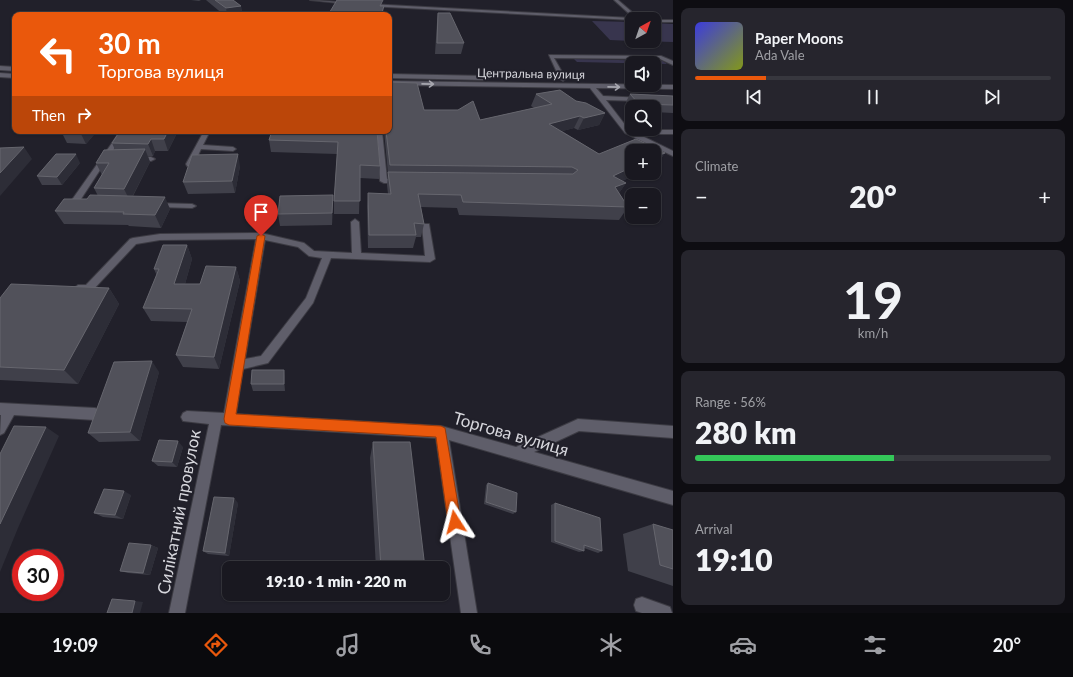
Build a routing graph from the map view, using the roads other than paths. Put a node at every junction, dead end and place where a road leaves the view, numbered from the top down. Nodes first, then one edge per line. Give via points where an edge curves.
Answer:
1 (312, 0) edge
2 (616, 0) edge
3 (353, 3) edge
4 (360, 4) edge
5 (630, 12) edge
6 (625, 20) edge
7 (661, 20) edge
8 (673, 21) edge
9 (673, 63) edge
10 (0, 68) edge
11 (12, 68) edge
12 (0, 75) edge
13 (12, 76) edge
14 (392, 76) edge
15 (494, 78) dead end
16 (509, 78) dead end
17 (563, 79) junction
18 (613, 80) dead end
19 (661, 80) edge
20 (673, 80) edge
21 (392, 83) edge
22 (592, 86) junction
23 (673, 87) edge
24 (601, 98) junction
25 (651, 99) edge
26 (625, 129) edge
27 (661, 132) edge
28 (673, 132) edge
29 (128, 134) edge
30 (205, 134) edge
31 (379, 134) edge
32 (635, 136) edge
33 (198, 147) junction
34 (233, 149) dead end
35 (673, 154) edge
36 (151, 158) dead end
37 (124, 159) edge
38 (190, 164) edge
39 (407, 181) edge
40 (89, 204) edge
41 (152, 205) edge
42 (192, 206) dead end
43 (355, 222) dead end
44 (426, 226) dead end
45 (261, 236) junction
46 (328, 255) junction
47 (357, 256) junction
48 (65, 289) edge
49 (239, 365) junction
50 (5, 409) edge
51 (95, 414) edge
52 (187, 417) dead end
53 (222, 419) junction
54 (0, 429) edge
55 (441, 432) junction
56 (673, 432) edge
57 (517, 453) junction
58 (673, 498) edge
59 (642, 605) dead end
60 (177, 613) edge
61 (469, 613) edge
62 (664, 613) edge

1 - 3 street
2 - 5 street
4 - 6 street
7 - 8 street
9 - 17 street via 661,58 551,56
10 - 11 street
12 - 13 street
14 - 15 street, Центральна вулиця
16 - 17 street, Центральна вулиця
17 - 18 street, Центральна вулиця
19 - 20 street
21 -> 22 street, Центральна вулиця
22 -> 23 street, Центральна вулиця
22 - 24 street
24 - 25 street
24 - 26 street
27 - 28 street
29 - 40 street via 120,137 73,204
30 - 33 street
31 - 39 street via 384,180
32 - 35 street
33 - 34 street
33 - 38 street
36 - 37 street
41 - 42 street
43 - 47 street
44 - 47 street via 430,259
45 - 46 street via 301,245 312,254
45 - 48 street via 160,237 134,241 88,289
45 - 49 street, Силікатний провулок
46 - 47 street
46 - 49 street via 310,300 264,360
49 - 53 street, Силікатний провулок
50 - 51 street
50 - 54 street
52 - 53 street, Торгова вулиця
53 - 55 street, Торгова вулиця
53 - 60 street, Силікатний провулок
55 - 57 street, Торгова вулиця
55 - 61 street
56 - 57 street via 578,425
57 - 58 street, Торгова вулиця
59 - 62 street

